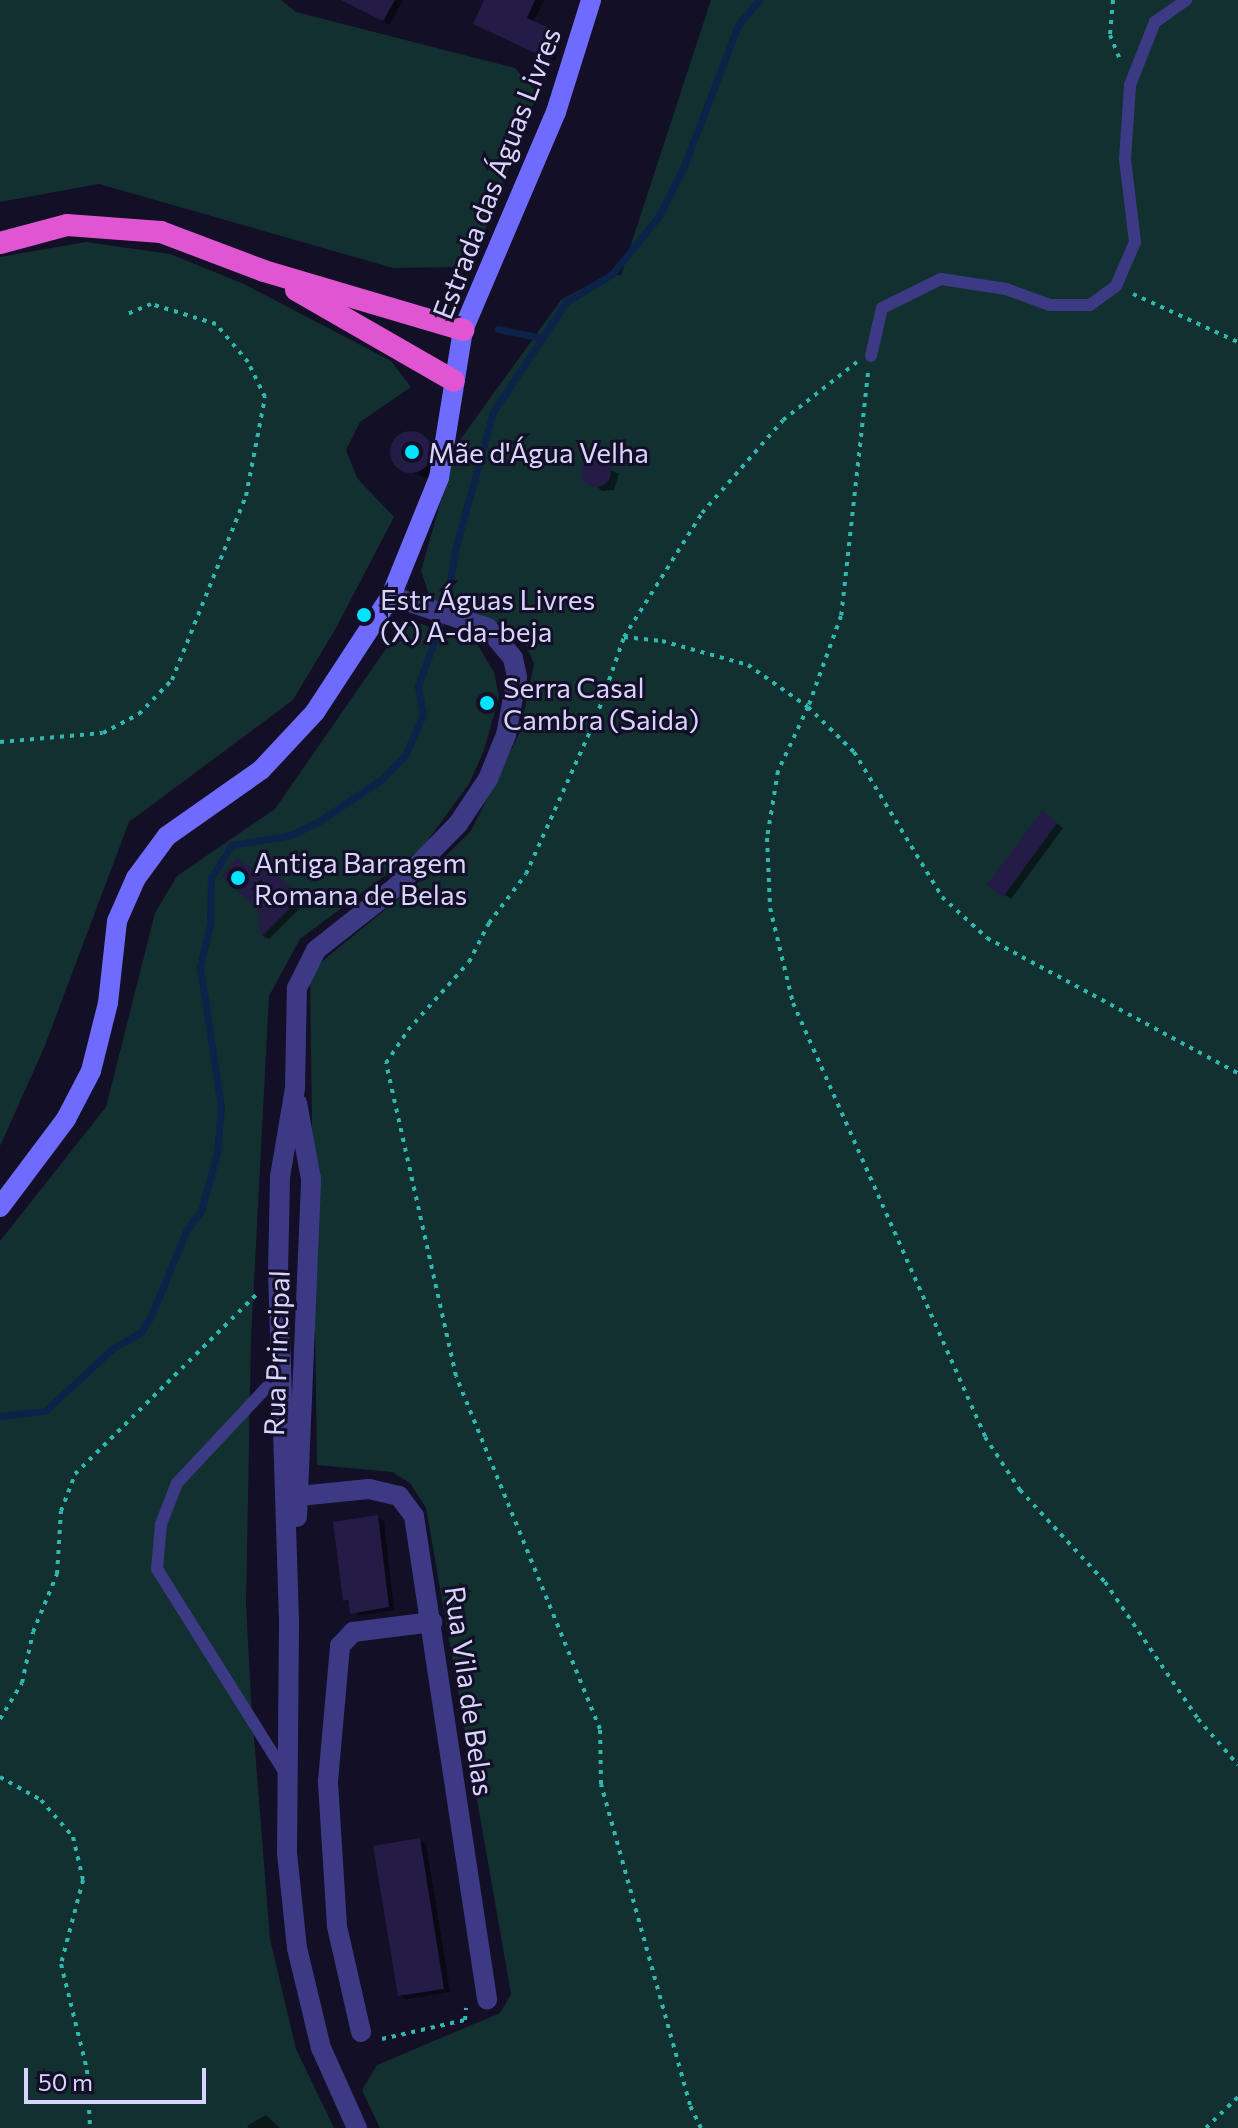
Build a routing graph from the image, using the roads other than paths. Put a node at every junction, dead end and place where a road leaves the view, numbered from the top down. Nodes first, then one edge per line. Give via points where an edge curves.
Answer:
1 (591, 0) edge
2 (1186, 0) edge
3 (0, 243) edge
4 (264, 271) junction
5 (463, 330) junction
6 (871, 356) road end
7 (454, 381) junction
8 (391, 596) junction
9 (295, 1088) junction
10 (0, 1207) edge
11 (281, 1372) junction
12 (299, 1496) junction
13 (289, 1621) junction
14 (432, 1622) junction
15 (288, 1777) junction
16 (487, 2000) road end
17 (361, 2032) road end
18 (357, 2128) edge

1 - 5 main road, Estrada das Águas Livres via 556,112
2 - 6 lane via 1155,22 1130,85 1125,159 1135,242 1116,286 1090,305 1050,305 1006,289 941,279 882,308
3 - 4 highway via 67,225 161,232
4 - 5 highway
4 - 7 highway
5 - 7 main road, Estrada das Águas Livres
7 - 8 main road, Estrada das Águas Livres via 439,478
8 - 9 street, Rua Principal via 488,628 513,658 516,698 488,779 441,844 306,965 297,988
8 - 10 main road, Estrada das Águas Livres via 315,712 261,770 167,836 136,878 117,921 108,1003 91,1071 66,1119
9 - 11 street, Rua Principal via 280,1177
9 - 12 street, Rua Principal via 311,1179
11 - 13 street, Rua Principal
11 - 15 lane via 177,1483 166,1502 157,1569
12 - 13 street, Rua Principal
12 - 14 street, Rua Vila de Belas via 369,1489 399,1496 414,1516
13 - 15 street, Rua Principal
14 - 16 street, Rua Vila de Belas
14 - 17 street via 353,1632 340,1646 328,1781 337,1926
15 - 18 street, Rua Principal via 287,1853 297,1948 321,2048

